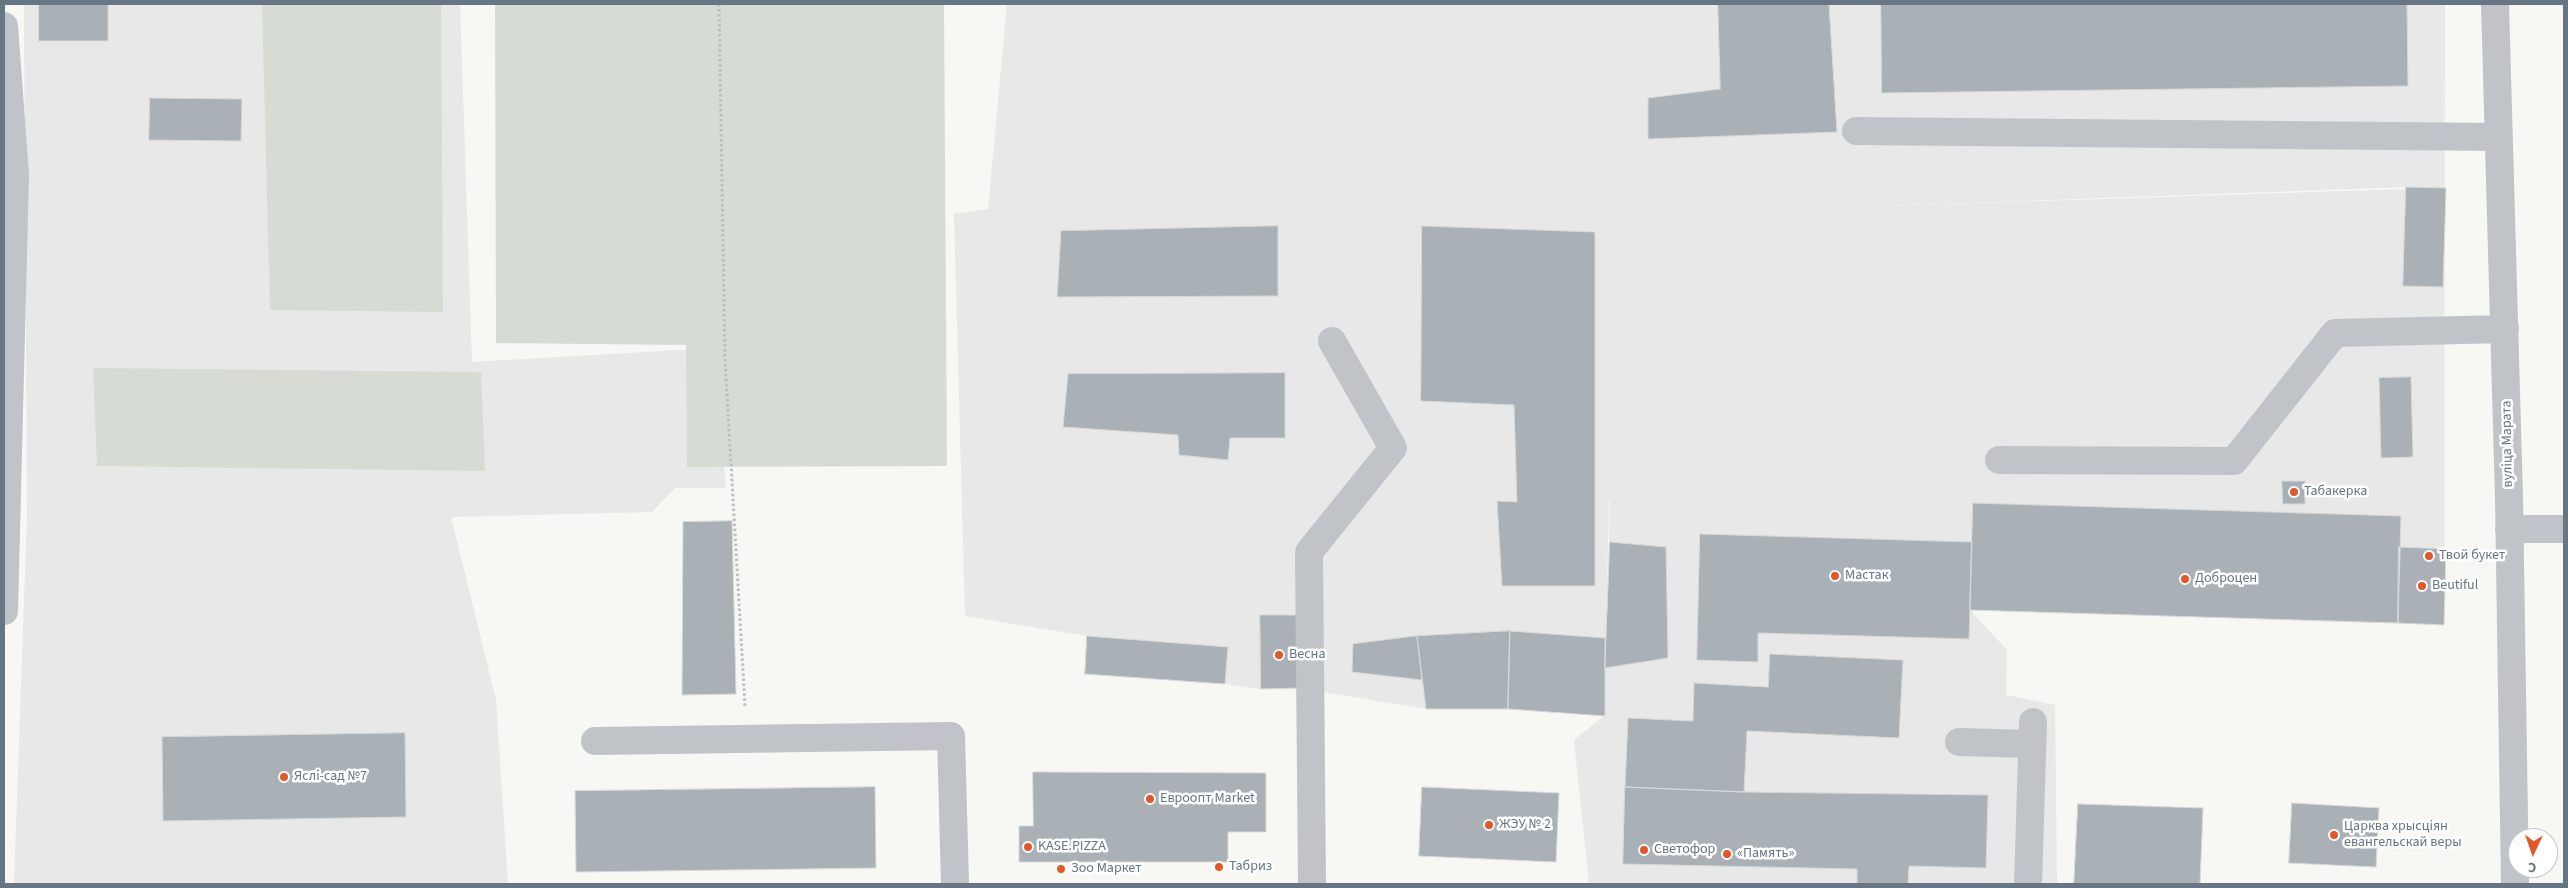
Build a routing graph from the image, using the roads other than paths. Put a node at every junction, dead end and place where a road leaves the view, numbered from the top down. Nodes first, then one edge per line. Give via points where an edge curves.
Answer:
1 (2495, 4) edge
2 (4, 26) edge
3 (1856, 131) dead end
4 (2499, 136) junction
5 (2505, 329) junction
6 (1332, 342) dead end
7 (1999, 460) dead end
8 (2510, 529) junction
9 (2564, 529) edge
10 (4, 611) edge
11 (595, 741) dead end
12 (1958, 742) dead end
13 (956, 884) edge
14 (1312, 884) edge
15 (2028, 884) edge
16 (2515, 884) edge

1 - 4 street, вуліца Марата
2 - 10 street via 15,175
3 - 4 street
4 - 5 street, вуліца Марата
5 - 7 street via 2335,334 2234,461
5 - 8 street, вуліца Марата
6 - 14 street via 1393,448 1309,552
8 - 9 street
8 - 16 street, вуліца Марата
11 - 13 street via 951,736
12 - 15 street via 2033,733

